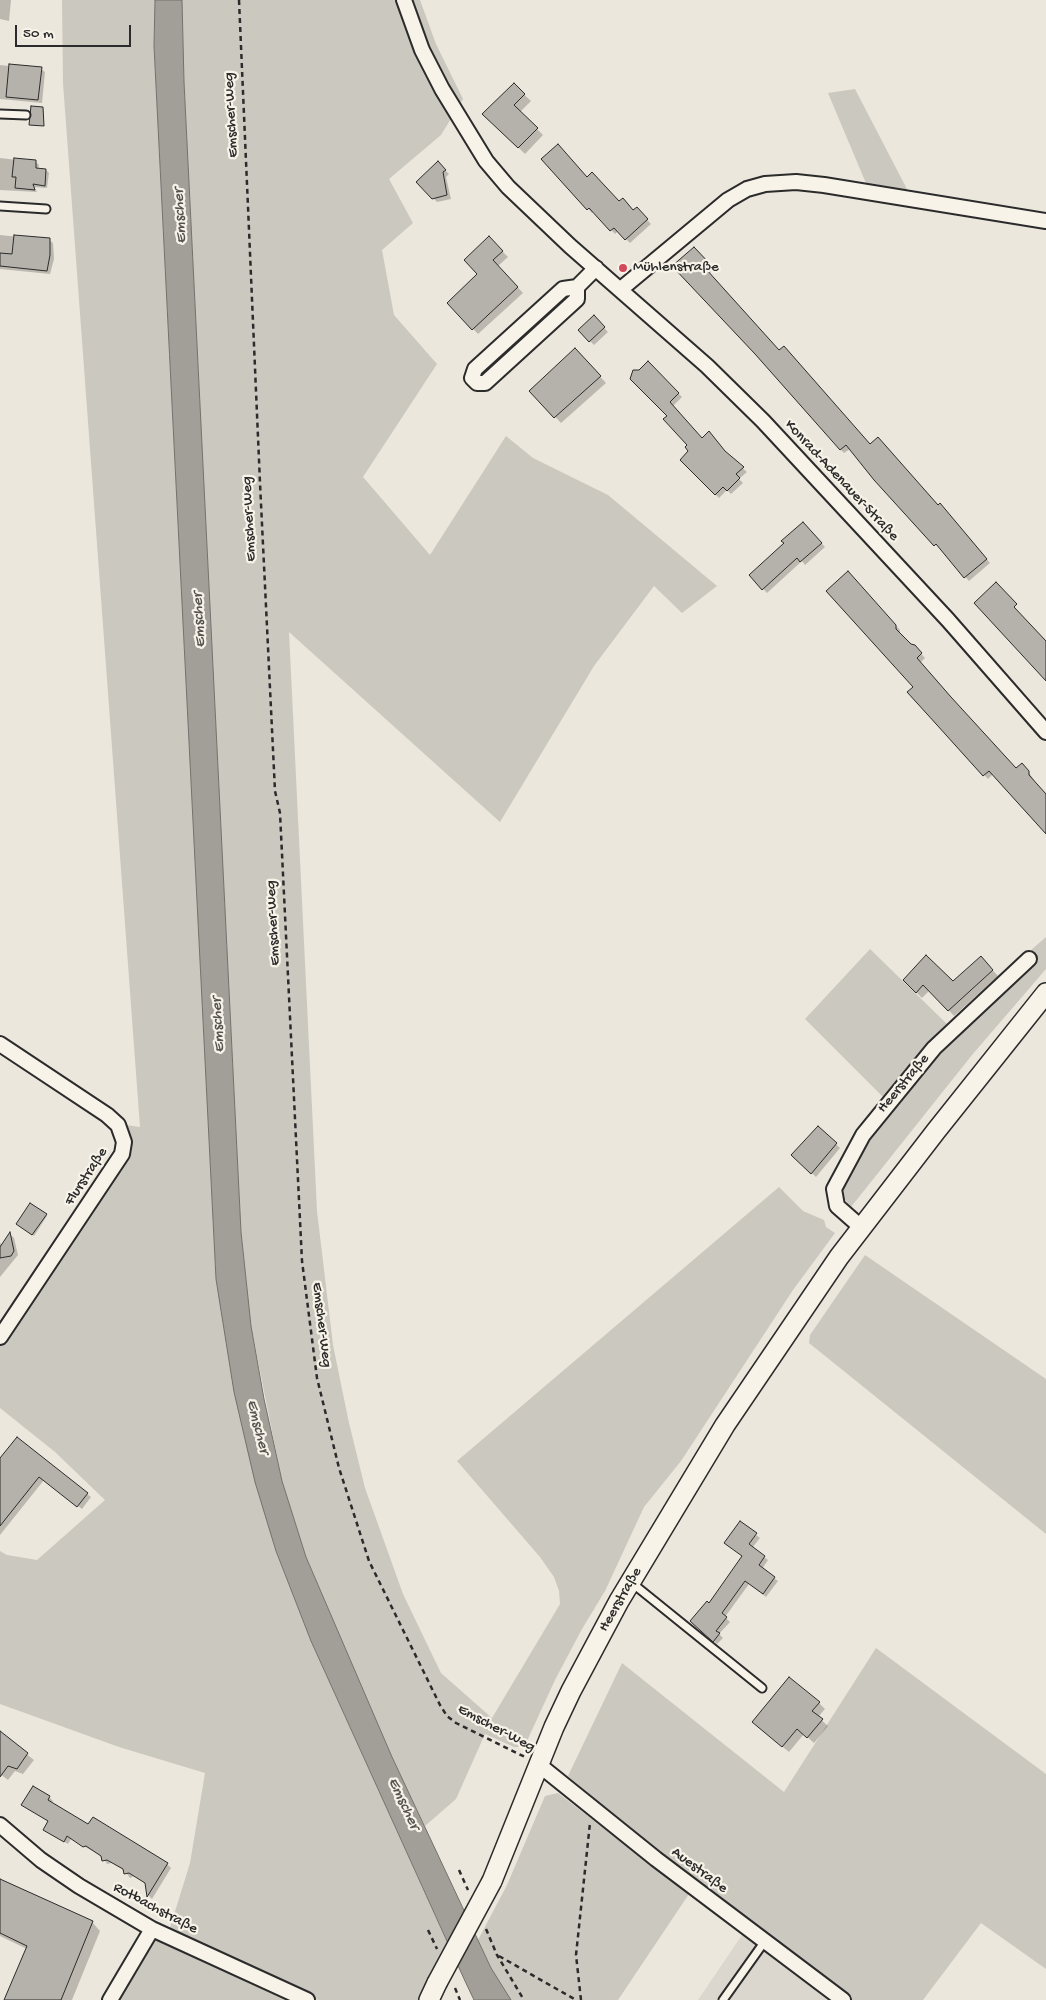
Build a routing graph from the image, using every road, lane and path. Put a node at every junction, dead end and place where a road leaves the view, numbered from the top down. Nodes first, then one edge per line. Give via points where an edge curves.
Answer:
1 (239, 0) edge
2 (404, 0) edge
3 (0, 114) edge
4 (26, 116) dead end
5 (0, 206) edge
6 (46, 209) dead end
7 (1046, 221) edge
8 (596, 268) junction
9 (577, 287) junction
10 (621, 289) junction
11 (1046, 732) edge
12 (1029, 959) dead end
13 (1046, 993) edge
14 (0, 1044) edge
15 (862, 1228) junction
16 (0, 1337) edge
17 (631, 1582) junction
18 (762, 1688) dead end
19 (538, 1764) junction
20 (597, 1811) junction
21 (0, 1824) edge
22 (459, 1870) dead end
23 (471, 1896) dead end
24 (482, 1921) dead end
25 (152, 1929) junction
26 (765, 1941) junction
27 (497, 1954) junction
28 (110, 2000) edge
29 (307, 2000) edge
30 (429, 2000) edge
31 (524, 2000) edge
32 (576, 2000) edge
33 (581, 2000) edge
34 (723, 2000) edge
35 (843, 2000) edge

1 - 19 path, Emscher-Weg via 275,791 280,813 302,1261 317,1378 339,1468 369,1561 440,1705 456,1723
2 - 8 street, Konrad-Adenauer-Straße via 422,50 442,90 486,160 528,207
3 - 4 lane
5 - 6 lane
7 - 10 street via 824,185 796,182 765,184 747,189 728,200
8 - 9 street
8 - 10 street, Konrad-Adenauer-Straße
9 - 9 street via 563,289 475,369 472,378 477,383 485,383 577,299
10 - 11 street, Konrad-Adenauer-Straße via 708,366 762,421 948,620
12 - 15 street, Heerstraße via 934,1048 863,1135 834,1188 837,1206
13 - 15 main road, Heerstraße
14 - 16 street, Flurstraße via 107,1115 118,1124 124,1142 122,1154
15 - 17 main road, Heerstraße via 725,1425
17 - 18 lane
17 - 19 main road, Heerstraße via 571,1691
19 - 20 street, Auestraße
19 - 30 main road, Heerstraße, bridge via 492,1881
20 - 26 street, Auestraße
20 - 33 path via 590,1821 576,1956
21 - 25 street, Rotbachstraße via 56,1870
22 - 23 path
24 - 27 path
25 - 28 street
25 - 29 street, Rotbachstraße
26 - 34 lane
26 - 35 street, Auestraße
27 - 31 path
27 - 32 path

